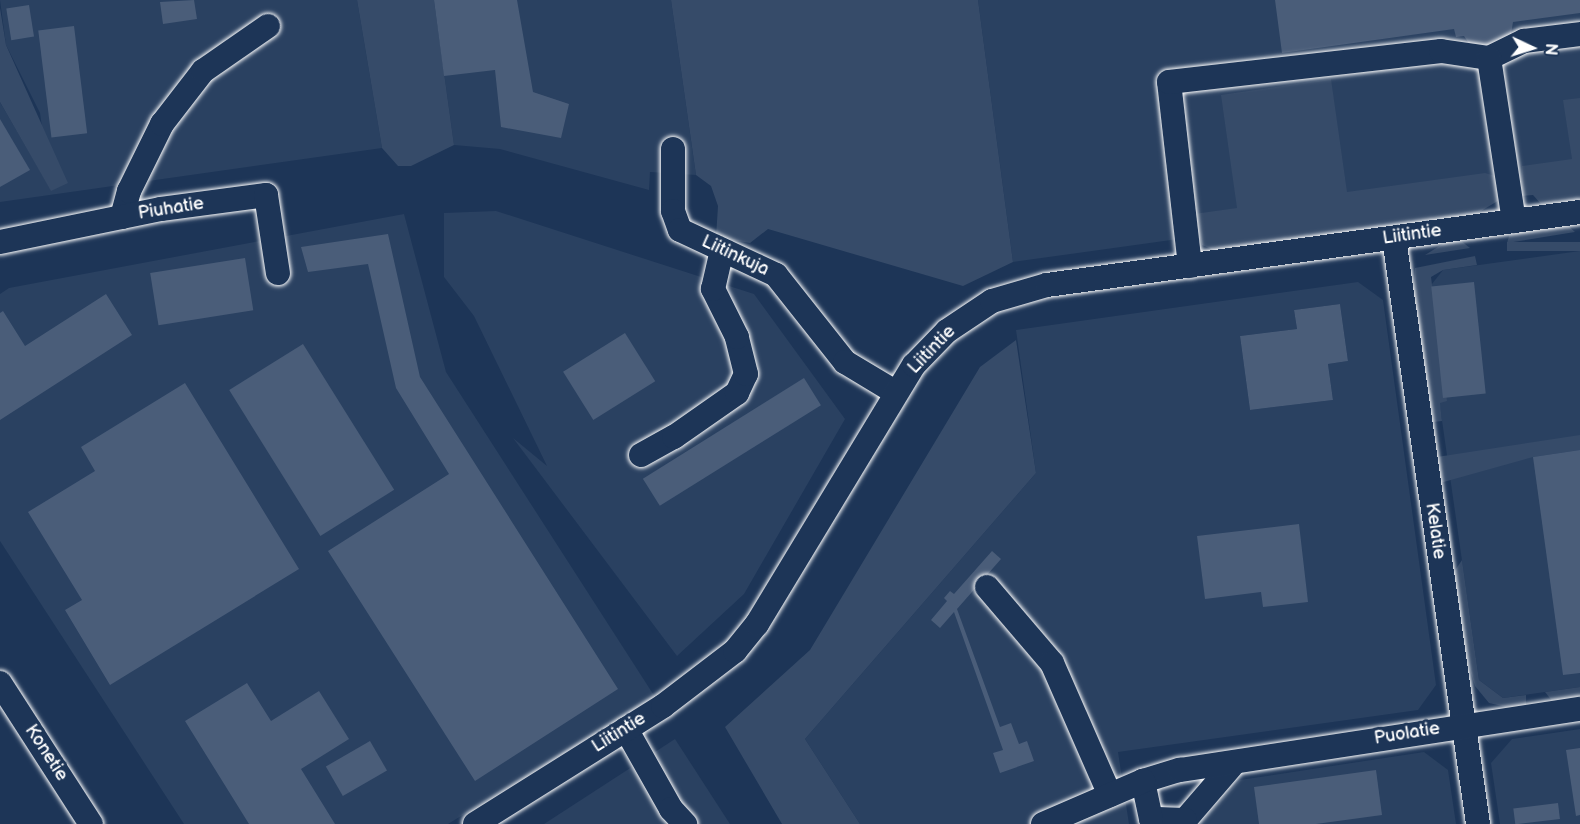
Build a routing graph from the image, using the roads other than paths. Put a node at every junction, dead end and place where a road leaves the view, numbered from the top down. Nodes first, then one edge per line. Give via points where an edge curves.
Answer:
1 (268, 26) dead end
2 (1580, 34) edge
3 (1489, 58) junction
4 (673, 149) dead end
5 (1580, 212) edge
6 (122, 217) junction
7 (1514, 221) junction
8 (1394, 238) junction
9 (0, 242) edge
10 (722, 250) junction
11 (1190, 266) junction
12 (278, 273) dead end
13 (895, 392) junction
14 (640, 455) dead end
15 (987, 586) dead end
16 (0, 683) edge
17 (1580, 709) edge
18 (1465, 724) junction
19 (626, 729) junction
20 (1235, 762) junction
21 (1143, 781) junction
22 (1110, 795) junction
23 (91, 824) edge
24 (475, 824) edge
25 (685, 824) edge
26 (1043, 824) edge
27 (1478, 824) edge

1 - 6 street via 203,71 162,124 129,191
2 - 3 street via 1524,41
3 - 7 street
3 - 11 street via 1441,51 1170,82
4 - 10 street, Liitinkuja via 672,211 680,230
5 - 7 street, Liitintie
6 - 9 street, Piuhatie
6 - 12 street, Piuhatie via 266,195
7 - 8 street, Liitintie
8 - 11 street, Liitintie
8 - 18 street, Kelatie
10 - 13 street, Liitinkuja via 776,275 845,362
10 - 14 street via 713,289 737,337 746,374 737,393 674,437
11 - 13 street, Liitintie via 1047,285 992,301 947,331 914,365
13 - 19 street, Liitintie via 757,624 718,666
15 - 22 street via 1052,663
16 - 23 street, Konetie
17 - 18 street, Puolatie
18 - 20 street, Puolatie
18 - 27 street, Kelatie
19 - 24 street, Liitintie
19 - 25 street via 670,809
20 - 21 street, Puolatie via 1180,770
20 - 21 street via 1185,820 1151,819
21 - 22 street, Puolatie
22 - 26 street, Puolatie

